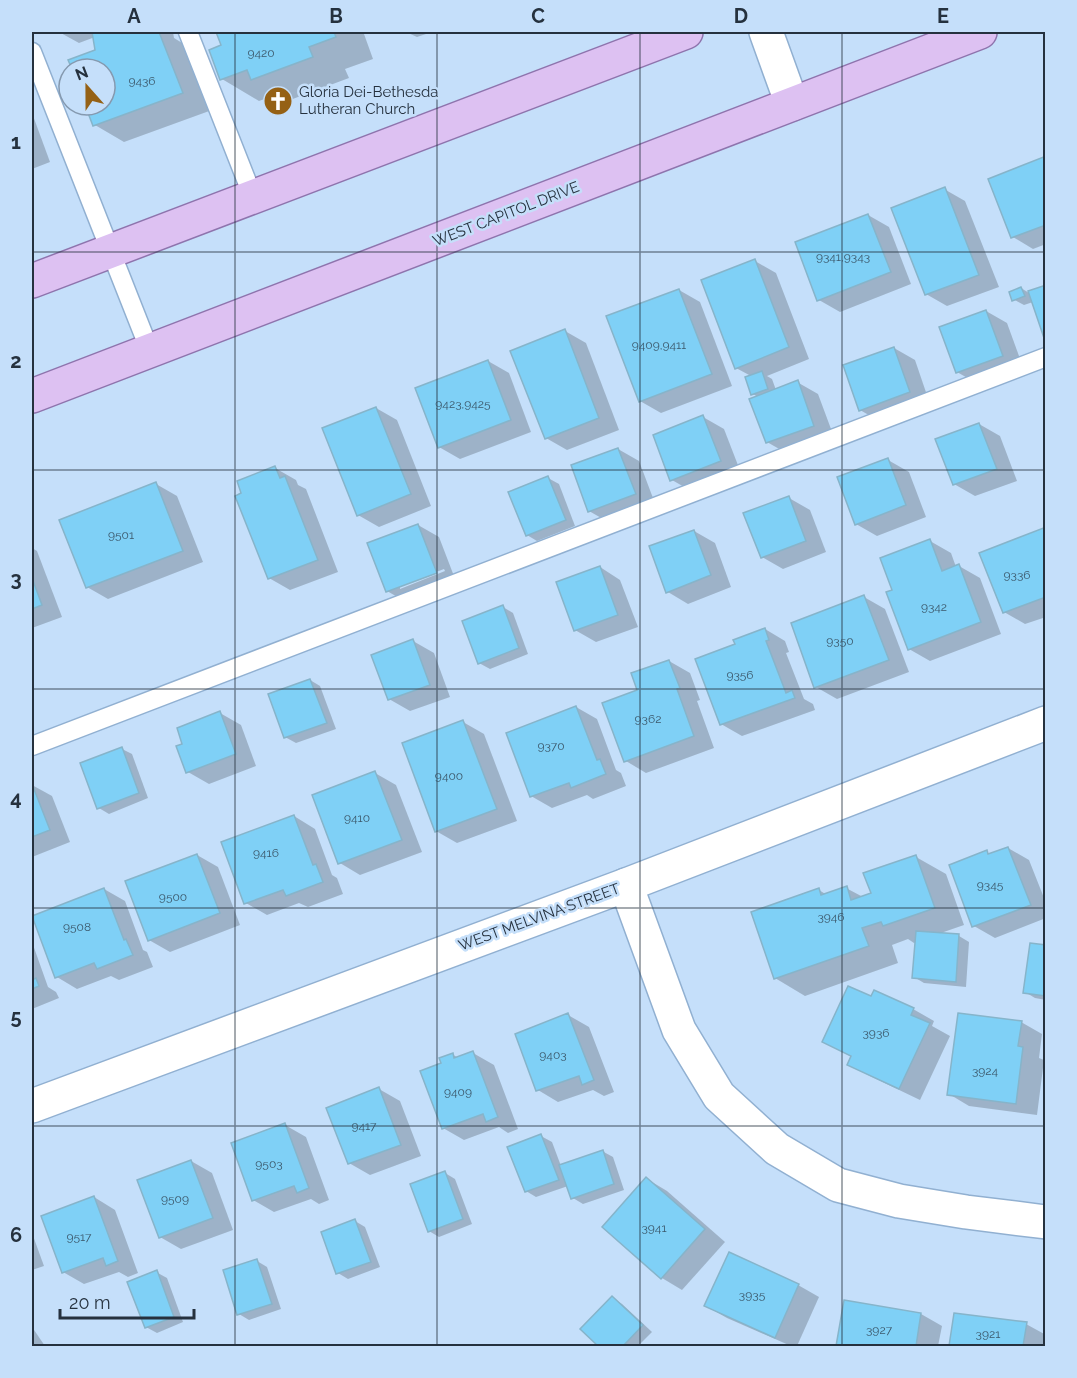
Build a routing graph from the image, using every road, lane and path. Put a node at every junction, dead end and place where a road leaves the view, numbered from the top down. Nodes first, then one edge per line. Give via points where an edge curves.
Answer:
1 (188, 32) edge
2 (686, 32) edge
3 (766, 32) edge
4 (980, 32) edge
5 (32, 52) edge
6 (792, 104) junction
7 (253, 197) junction
8 (110, 251) junction
9 (32, 281) edge
10 (150, 351) junction
11 (1046, 357) edge
12 (32, 396) edge
13 (1046, 723) edge
14 (32, 746) edge
15 (626, 885) junction
16 (32, 1106) edge
17 (1046, 1222) edge

1 - 7 lane
2 - 7 main road
3 - 6 street
4 - 6 main road, WEST CAPITOL DRIVE
5 - 8 lane
6 - 10 main road, WEST CAPITOL DRIVE
7 - 8 main road
8 - 9 main road
8 - 10 lane
10 - 12 main road, WEST CAPITOL DRIVE
11 - 14 lane
13 - 15 street, WEST MELVINA STREET
15 - 16 street, WEST MELVINA STREET
15 - 17 street via 679,1030 719,1096 777,1149 838,1185 899,1201

